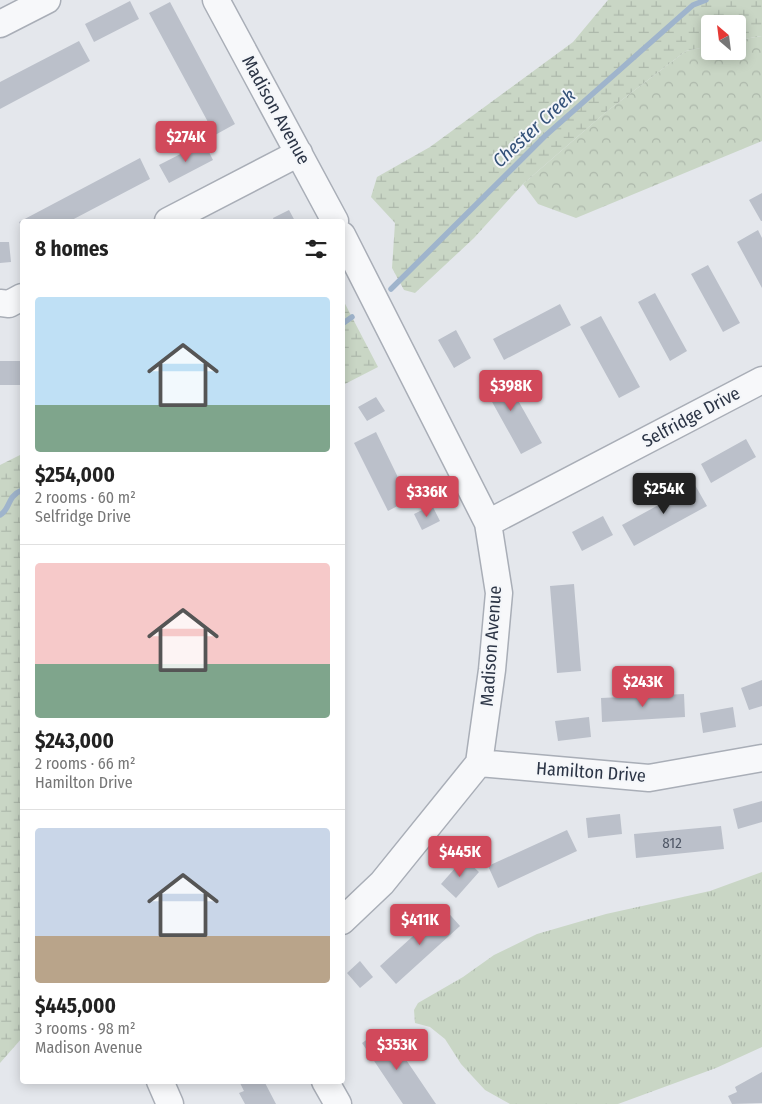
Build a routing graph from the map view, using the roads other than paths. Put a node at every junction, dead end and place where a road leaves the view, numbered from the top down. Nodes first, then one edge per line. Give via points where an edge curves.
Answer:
1 (46, 0) edge
2 (216, 0) edge
3 (0, 24) edge
4 (299, 153) junction
5 (172, 219) edge
6 (334, 219) edge
7 (345, 241) edge
8 (20, 298) edge
9 (0, 303) edge
10 (762, 380) edge
11 (488, 523) junction
12 (762, 758) edge
13 (479, 763) junction
14 (345, 918) edge
15 (327, 1084) edge
16 (338, 1104) edge

1 - 3 street
2 - 4 street, Madison Avenue
4 - 5 street
4 - 6 street, Madison Avenue
7 - 11 street, Madison Avenue
8 - 9 street via 9,304
10 - 11 street, Selfridge Drive
11 - 13 street, Madison Avenue via 498,594 492,670
12 - 13 street, Hamilton Drive via 649,778
13 - 14 street via 382,884
15 - 16 street

